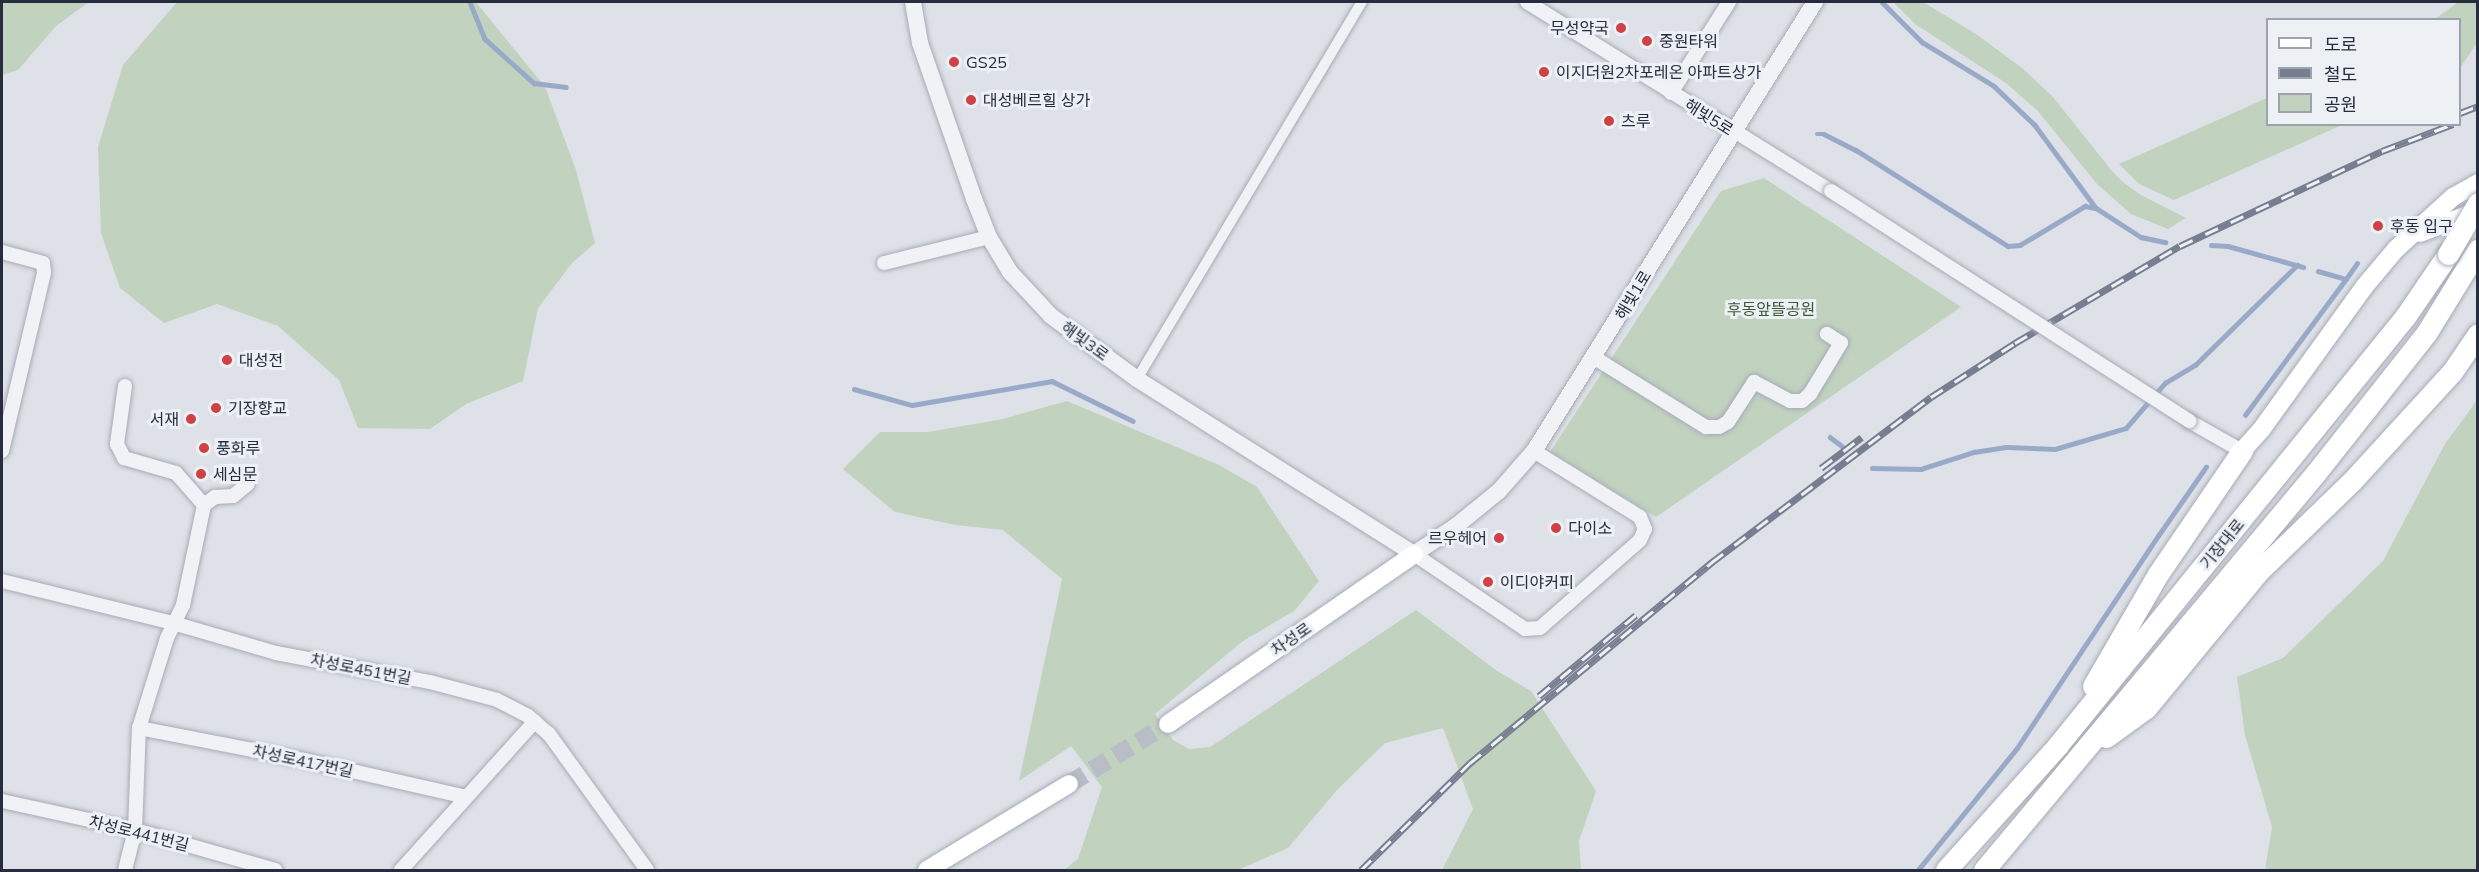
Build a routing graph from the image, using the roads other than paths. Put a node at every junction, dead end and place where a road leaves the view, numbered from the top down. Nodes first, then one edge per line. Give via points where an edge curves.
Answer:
1 (913, 2) edge
2 (1362, 2) edge
3 (1527, 2) edge
4 (1729, 2) edge
5 (1815, 2) edge
6 (1671, 93) junction
7 (1733, 132) junction
8 (2478, 183) edge
9 (2478, 203) edge
10 (2478, 211) edge
11 (989, 237) junction
12 (2408, 238) junction
13 (2, 252) edge
14 (2476, 252) edge
15 (884, 262) dead end
16 (1827, 334) dead end
17 (2478, 334) edge
18 (1595, 358) junction
19 (1137, 379) junction
20 (125, 386) dead end
21 (2, 451) edge
22 (1534, 451) junction
23 (2242, 451) junction
24 (248, 484) dead end
25 (204, 505) junction
26 (1414, 554) junction
27 (2, 581) edge
28 (173, 623) junction
29 (535, 721) junction
30 (1168, 724) tunnel mouth
31 (139, 728) junction
32 (2058, 745) junction
33 (2079, 758) junction
34 (1069, 784) tunnel mouth
35 (466, 797) junction
36 (2, 801) edge
37 (135, 830) junction
38 (125, 870) edge
39 (275, 870) edge
40 (401, 870) edge
41 (647, 870) edge
42 (927, 870) edge
43 (1946, 870) edge
44 (1984, 870) edge

1 - 11 street, 해빛3로 via 920,43
2 - 19 street
3 - 6 street, 해빛5로
4 - 6 street
5 - 7 street, 해빛1로
6 - 7 street, 해빛5로
7 - 18 street, 해빛1로
7 - 23 street, 해빛5로, bridge
8 - 12 main road via 2453,197
9 - 32 main road, 기장대로, bridge via 2405,317
10 - 12 main road
11 - 15 street
11 - 19 street, 해빛3로 via 1010,272 1051,316
12 - 23 main road via 2364,287
13 - 21 street via 43,262 44,273
14 - 33 main road, 기장대로 via 2427,333
16 - 18 street via 1841,343 1802,401 1790,400 1754,382 1728,422 1719,427 1706,428
17 - 33 main road via 2452,372 2359,473 2259,571 2146,708
18 - 22 street, 해빛1로
19 - 26 street, 해빛3로
20 - 25 street via 117,444 124,458 176,473
22 - 26 street, 해빛1로 via 1499,491
22 - 26 street via 1640,517 1645,529 1640,540 1540,628 1525,629
23 - 32 main road via 2158,574
24 - 25 street via 233,496 215,497
25 - 28 street via 183,605
26 - 30 main road, 차성로
27 - 28 street, 차성로451번길
28 - 29 street, 차성로451번길 via 276,652 467,690 497,700
28 - 31 street
29 - 35 street
29 - 41 street, 차성로451번길 via 549,734
31 - 35 street, 차성로417번길
31 - 37 street
32 - 43 main road, 기장대로
33 - 44 main road, 기장대로
34 - 42 main road
35 - 40 street
36 - 37 street, 차성로441번길
37 - 38 street
37 - 39 street, 차성로441번길

